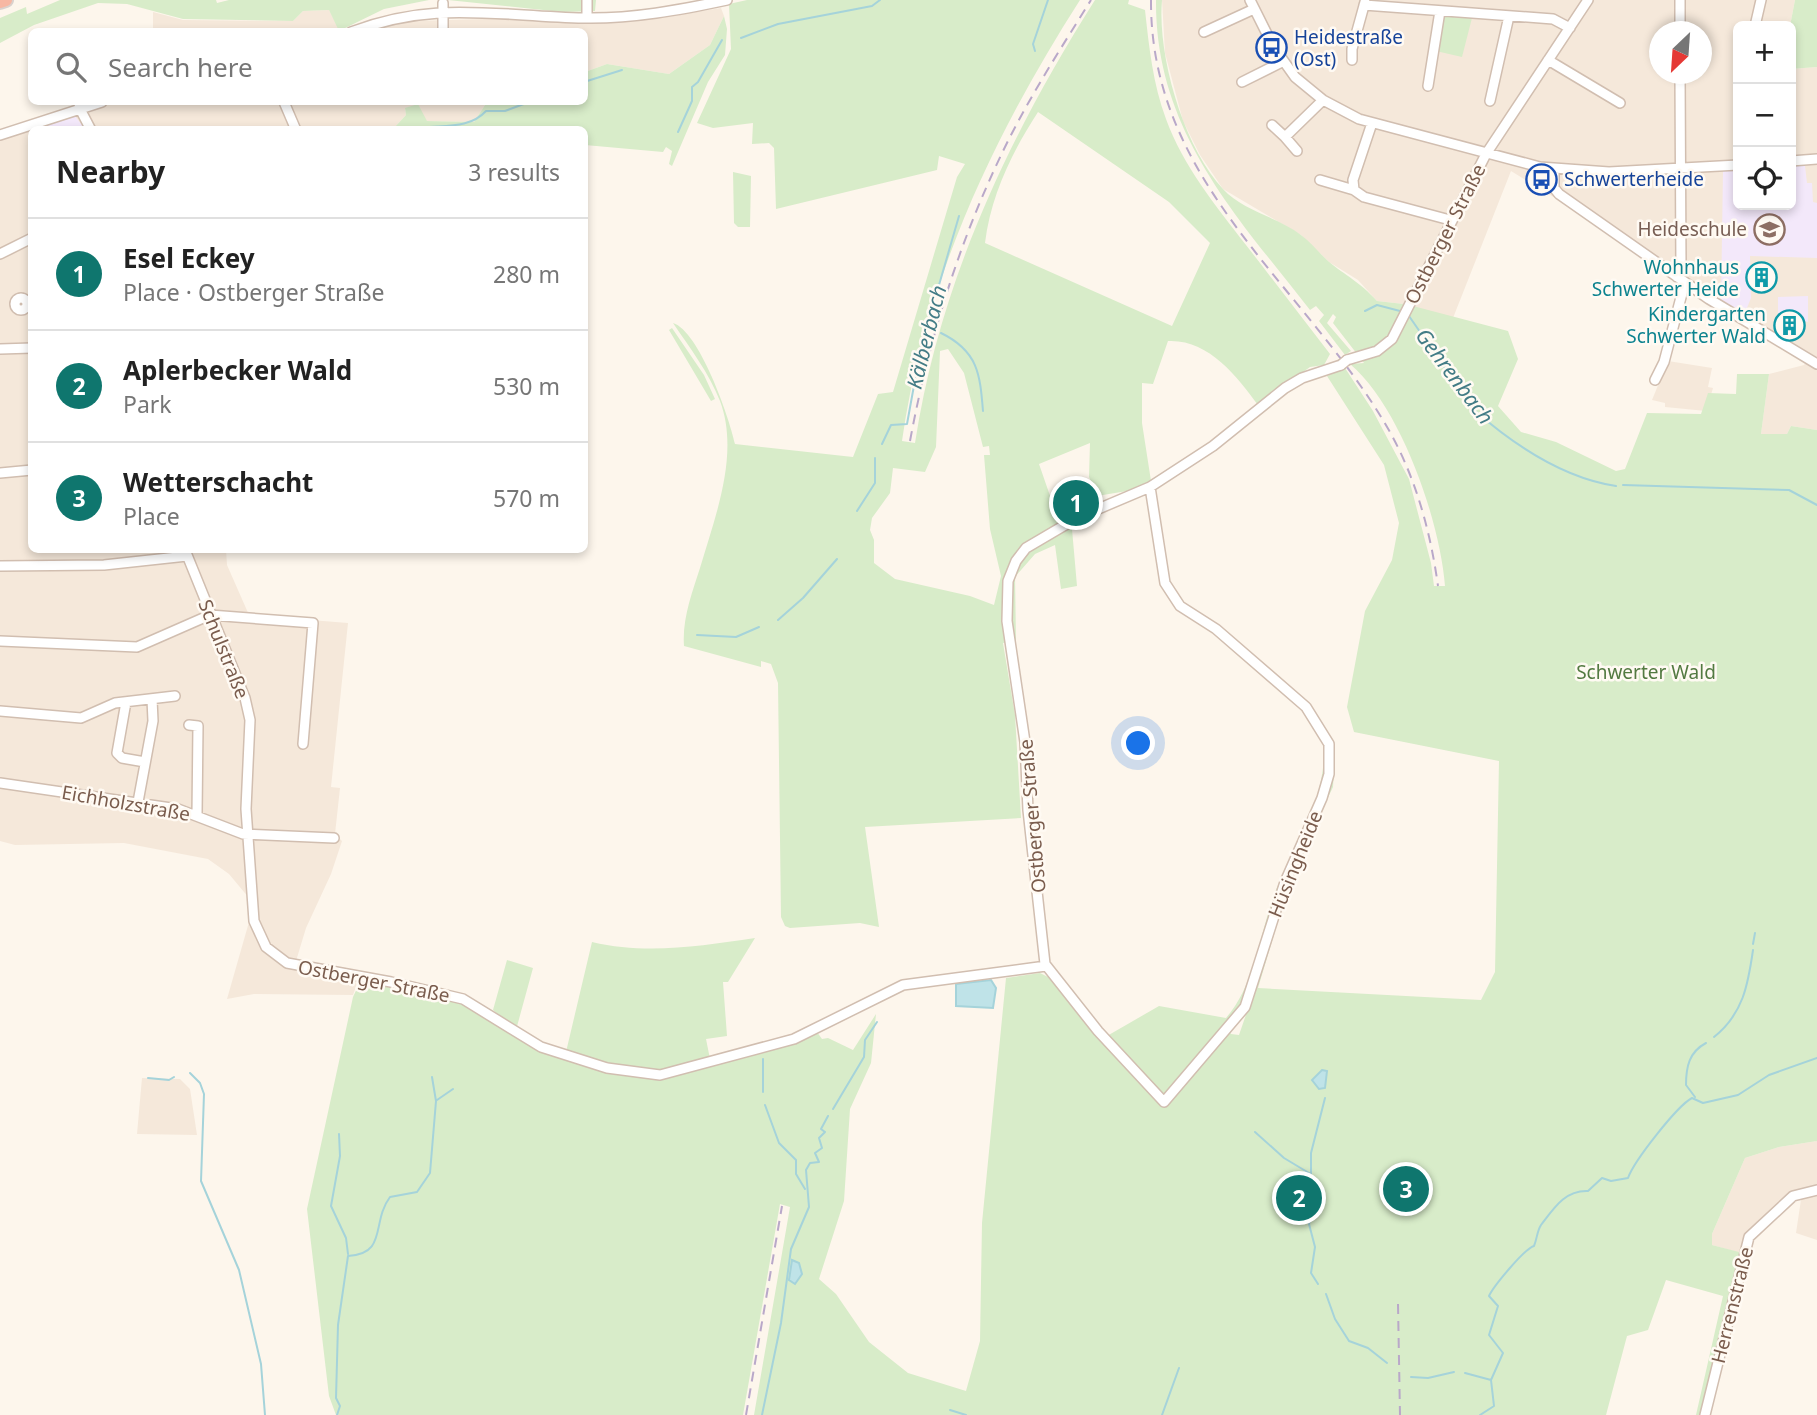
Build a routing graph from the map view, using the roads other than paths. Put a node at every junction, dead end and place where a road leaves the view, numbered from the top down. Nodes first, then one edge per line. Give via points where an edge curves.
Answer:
1 (6, 0) edge
2 (587, 0) edge
3 (727, 0) edge
4 (1588, 0) edge
5 (1680, 0) edge
6 (1761, 0) edge
7 (0, 2) edge
8 (443, 3) junction
9 (1365, 3) edge
10 (1252, 5) edge
11 (1440, 11) junction
12 (1508, 16) junction
13 (586, 18) junction
14 (1680, 21) edge
15 (1756, 21) edge
16 (1570, 27) junction
17 (359, 28) edge
18 (443, 28) edge
19 (1204, 32) dead end
20 (1352, 60) dead end
21 (1548, 60) junction
22 (1282, 62) junction
23 (1242, 82) dead end
24 (1680, 84) edge
25 (1428, 86) dead end
26 (1323, 100) junction
27 (1490, 101) dead end
28 (1620, 103) dead end
29 (88, 105) edge
30 (285, 105) edge
31 (79, 107) junction
32 (1372, 123) junction
33 (1272, 125) dead end
34 (89, 126) edge
35 (294, 126) edge
36 (0, 135) edge
37 (1285, 137) junction
38 (1297, 151) dead end
39 (1486, 154) junction
40 (1817, 159) edge
41 (1796, 161) edge
42 (1733, 165) edge
43 (1554, 168) junction
44 (1680, 168) junction
45 (1320, 180) dead end
46 (1354, 190) junction
47 (1450, 220) junction
48 (28, 240) edge
49 (0, 254) edge
50 (1681, 280) junction
51 (28, 348) edge
52 (0, 349) edge
53 (1817, 364) edge
54 (1655, 380) dead end
55 (28, 470) edge
56 (0, 473) edge
57 (1150, 487) junction
58 (186, 553) edge
59 (0, 566) edge
60 (210, 615) junction
61 (0, 641) edge
62 (175, 696) dead end
63 (152, 699) junction
64 (127, 702) junction
65 (0, 711) edge
66 (198, 726) dead end
67 (303, 744) dead end
68 (145, 762) junction
69 (0, 783) edge
70 (138, 802) junction
71 (197, 815) junction
72 (249, 834) junction
73 (334, 838) dead end
74 (1046, 966) junction
75 (1817, 1190) edge
76 (1705, 1415) edge

1 - 7 highway
2 - 13 street
3 - 13 street via 643,15
4 - 16 street, Ostberger Straße
5 - 14 street
6 - 15 street
8 - 13 street
8 - 17 street via 390,12
8 - 18 street
9 - 11 street
9 - 20 street
10 - 19 street
10 - 22 street
11 - 12 street
11 - 25 street
12 - 16 street via 1553,19
12 - 27 street
16 - 21 street, Ostberger Straße
21 - 28 street
21 - 39 street, Ostberger Straße
22 - 23 street
22 - 26 street
24 - 44 street
26 - 32 street
26 - 37 street
29 - 31 street
30 - 35 street
31 - 34 street
31 - 36 street
32 - 39 street
32 - 46 street via 1353,180
33 - 37 street
37 - 38 street
39 - 43 street
39 - 47 street, Ostberger Straße
40 - 41 street
42 - 44 street
43 - 44 street via 1609,172
43 - 50 street via 1555,191
44 - 50 street
45 - 46 street
46 - 47 street via 1364,197
47 - 57 street, Ostberger Straße via 1392,339 1377,351 1285,388 1213,446
48 - 49 street
50 - 53 street
50 - 54 street via 1664,362
51 - 52 street
55 - 56 street
57 - 74 street, Ostberger Straße via 1077,518 1027,548 1008,581 1007,621 1025,742
57 - 74 street, Hüsingheide via 1165,583 1180,606 1216,629 1306,707 1329,744 1329,774 1285,882 1245,1007 1164,1102
58 - 59 street via 104,565
58 - 60 street, Schulstraße
60 - 61 street via 137,647
60 - 67 street via 313,623
60 - 72 street, Schulstraße via 250,720
62 - 63 street
63 - 64 street
63 - 68 street
64 - 65 street via 81,718
64 - 68 street via 117,753
66 - 71 street
68 - 70 street
69 - 70 street, Eichholzstraße
70 - 71 street, Eichholzstraße
71 - 72 street, Eichholzstraße
72 - 73 street, Eichholzstraße
72 - 74 street, Ostberger Straße via 254,922 261,940 279,959 464,999 541,1047 635,1073 672,1073 794,1039 902,985
75 - 76 street, Herrenstraße via 1793,1196 1749,1237

